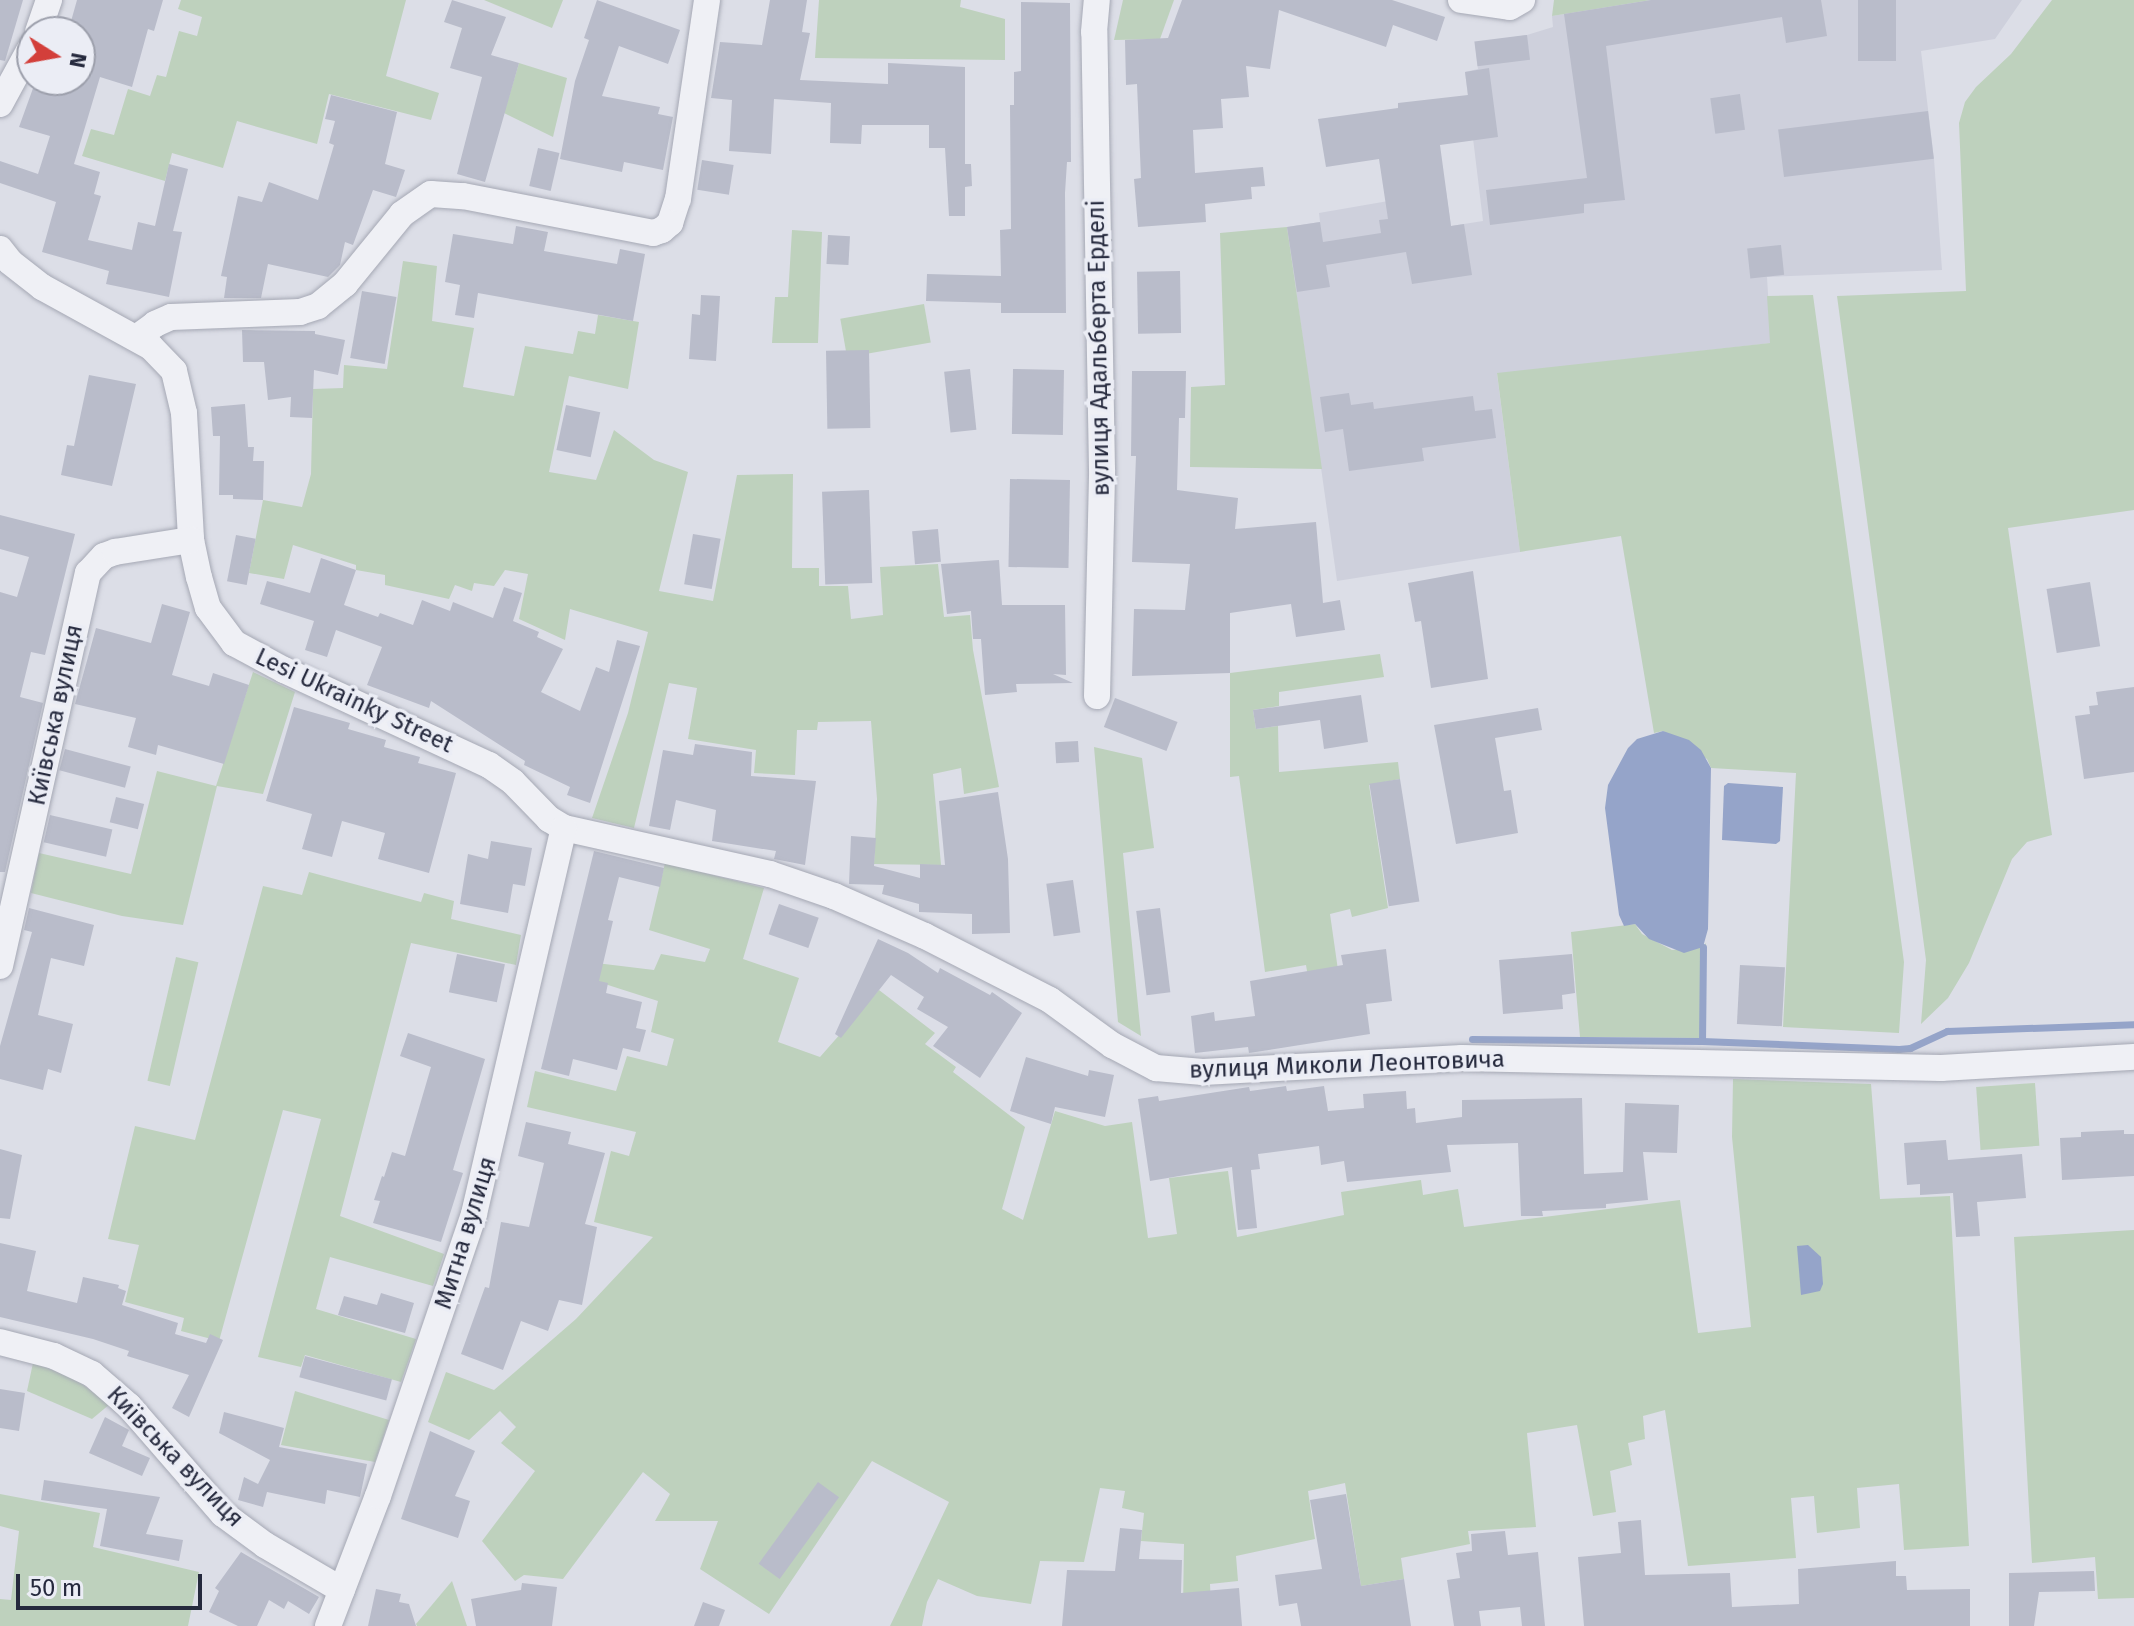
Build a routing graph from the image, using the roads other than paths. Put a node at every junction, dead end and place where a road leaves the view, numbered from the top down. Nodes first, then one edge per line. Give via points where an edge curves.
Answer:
1 (707, 0) edge
2 (1097, 0) edge
3 (1461, 0) edge
4 (1522, 0) edge
5 (1467, 1) edge
6 (16, 74) edge
7 (0, 104) edge
8 (0, 249) edge
9 (136, 338) junction
10 (191, 540) junction
11 (1097, 696) dead end
12 (564, 828) junction
13 (0, 966) edge
14 (2134, 1057) edge
15 (0, 1342) edge
16 (342, 1590) junction
17 (328, 1626) edge

1 - 9 street via 678,199 662,230 653,233 431,194 402,214 345,284 318,306 300,312 171,317
2 - 11 street, вулиця Адальберта Ерделі via 1102,470
3 - 5 street
4 - 5 street via 1510,7
6 - 7 street
8 - 9 street, Lesi Ukrainky Street via 42,287
9 - 10 street, Lesi Ukrainky Street via 163,356 180,390
10 - 12 street, Lesi Ukrainky Street via 208,608 234,643 489,765
10 - 13 street, Київська вулиця via 115,552 88,573
12 - 14 street, вулиця Миколи Леонтовича via 770,874 834,896 1050,1000 1138,1061 1178,1071 1439,1059 1941,1068
12 - 16 street, Митна вулиця via 474,1214
15 - 16 street, Київська вулиця via 54,1356 92,1374 129,1406 223,1514
16 - 17 street, Митна вулиця

